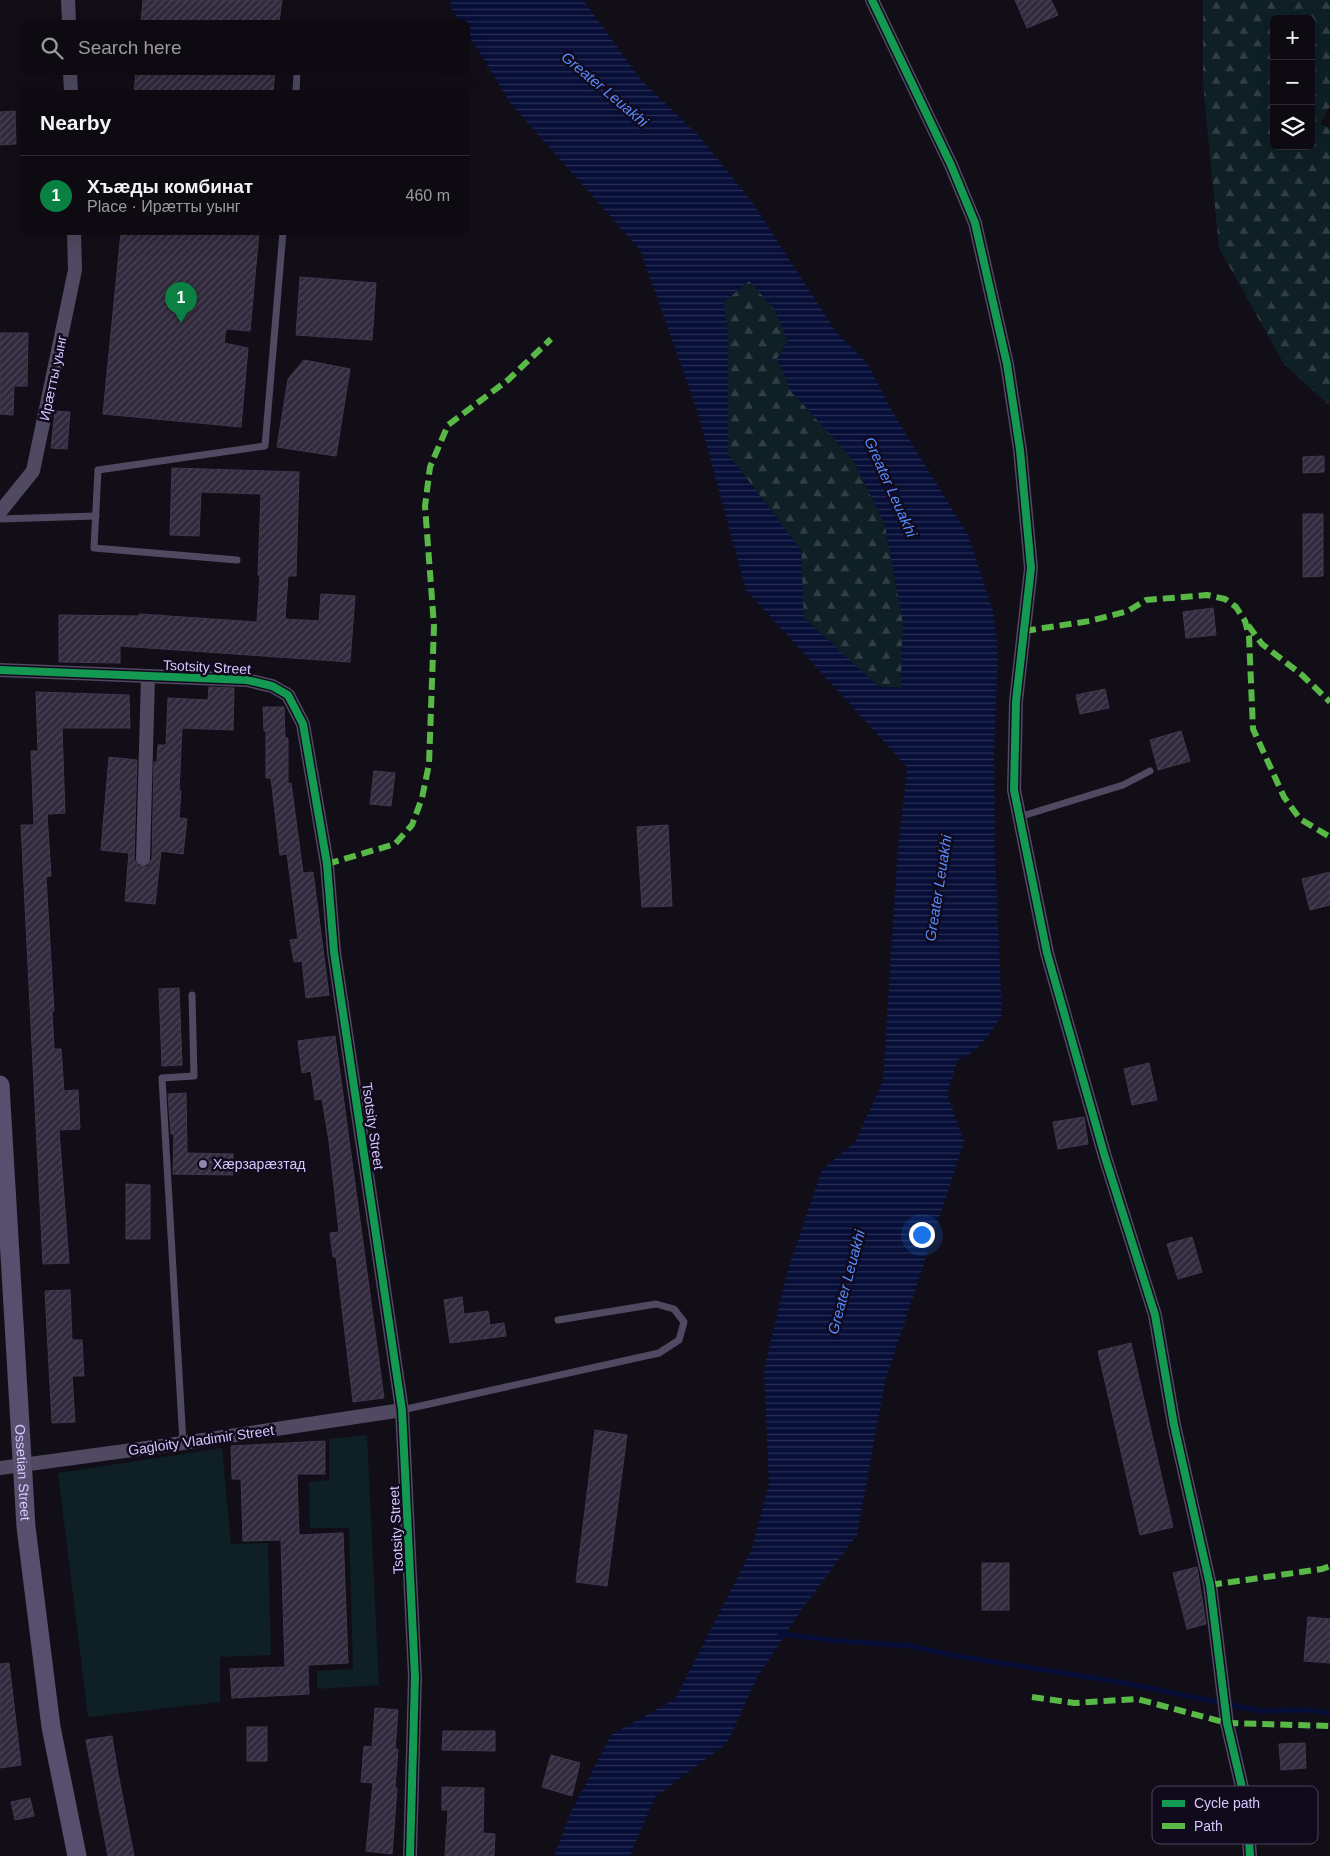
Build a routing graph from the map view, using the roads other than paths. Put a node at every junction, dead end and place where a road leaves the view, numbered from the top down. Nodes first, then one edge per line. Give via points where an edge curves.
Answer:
1 (68, 0) edge
2 (872, 0) edge
3 (69, 20) edge
4 (70, 75) edge
5 (297, 75) edge
6 (70, 90) edge
7 (296, 90) edge
8 (74, 235) edge
9 (283, 235) edge
10 (0, 512) edge
11 (96, 516) junction
12 (0, 519) edge
13 (237, 560) dead end
14 (0, 670) edge
15 (148, 676) junction
16 (1150, 770) dead end
17 (1019, 817) junction
18 (143, 859) dead end
19 (192, 995) dead end
20 (0, 1085) edge
21 (2, 1159) edge
22 (558, 1320) dead end
23 (402, 1410) junction
24 (183, 1444) junction
25 (22, 1466) junction
26 (0, 1468) edge
27 (1242, 1786) edge
28 (77, 1856) edge
29 (410, 1856) edge

1 - 3 street
2 - 17 street via 951,165 975,223 1007,364 1020,450 1031,568 1016,701 1014,790
4 - 6 street
5 - 7 lane
8 - 10 street, Ирæтты уынг via 76,270 33,471
9 - 11 lane via 264,446 98,470
11 - 12 lane
11 - 13 lane via 94,548
14 - 15 street, Tsotsity Street
15 - 18 street
15 - 23 street, Tsotsity Street via 246,680 272,686 288,695 303,724 327,864 334,952
16 - 17 lane via 1123,786
17 - 27 street via 1047,954 1105,1157 1155,1315 1174,1425 1210,1585 1227,1723
19 - 24 lane via 194,1076 162,1078
20 - 21 street, Ossetian Street
21 - 25 street, Ossetian Street
22 - 23 lane via 656,1304 674,1309 684,1322 680,1340 659,1353
23 - 24 street, Gagloity Vladimir Street
23 - 29 street, Tsotsity Street via 415,1677
24 - 25 street, Gagloity Vladimir Street
25 - 26 street, Gagloity Vladimir Street
25 - 28 street, Ossetian Street via 26,1527 51,1727

